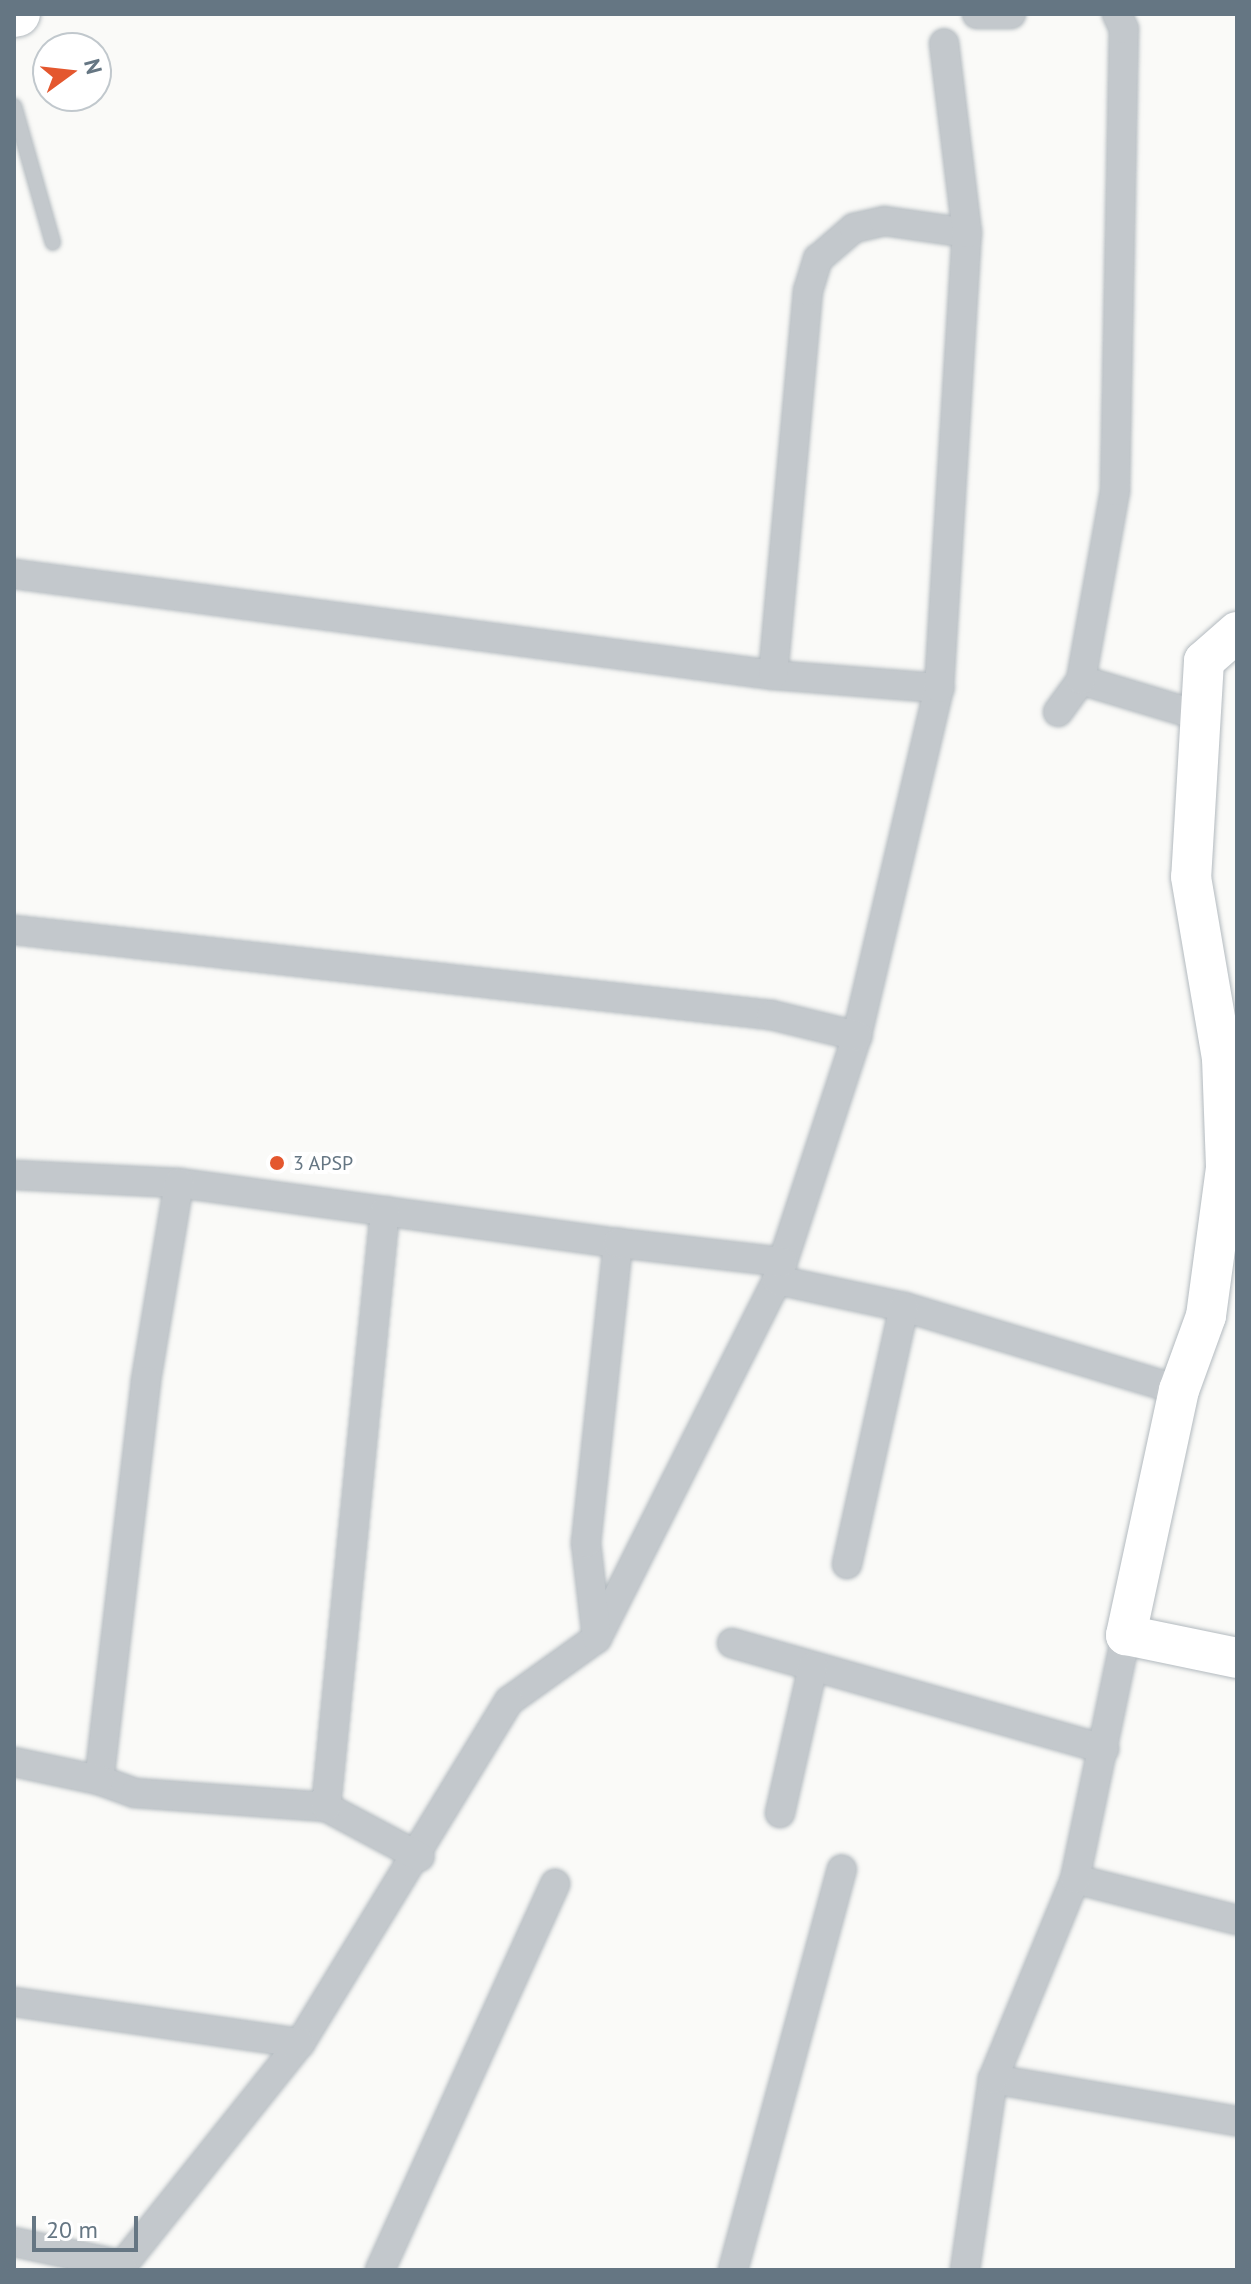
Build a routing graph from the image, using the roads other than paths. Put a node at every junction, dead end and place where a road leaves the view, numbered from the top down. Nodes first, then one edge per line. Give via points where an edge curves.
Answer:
1 (977, 14) edge
2 (1011, 14) edge
3 (1117, 14) edge
4 (944, 43) dead end
5 (14, 106) edge
6 (967, 233) junction
7 (53, 243) dead end
8 (14, 574) edge
9 (1237, 632) edge
10 (773, 675) junction
11 (1081, 680) junction
12 (939, 688) junction
13 (1058, 712) dead end
14 (1197, 715) junction
15 (14, 930) edge
16 (857, 1036) junction
17 (14, 1175) edge
18 (179, 1183) junction
19 (385, 1211) junction
20 (618, 1243) junction
21 (780, 1271) junction
22 (904, 1307) junction
23 (1179, 1390) junction
24 (847, 1564) dead end
25 (1126, 1635) junction
26 (597, 1638) junction
27 (732, 1643) dead end
28 (1237, 1658) edge
29 (813, 1667) junction
30 (1104, 1749) junction
31 (14, 1762) edge
32 (99, 1780) junction
33 (326, 1807) junction
34 (780, 1813) dead end
35 (420, 1857) junction
36 (842, 1870) dead end
37 (1075, 1879) junction
38 (555, 1884) dead end
39 (1237, 1920) edge
40 (14, 2002) edge
41 (300, 2043) junction
42 (993, 2079) junction
43 (1237, 2121) edge
44 (14, 2242) edge
45 (120, 2268) edge
46 (380, 2270) edge
47 (733, 2270) edge
48 (965, 2270) edge

1 - 2 street
3 - 11 street via 1124,29 1115,491
4 - 6 street
5 - 7 lane
6 - 10 street via 884,221 854,228 818,259 808,291
6 - 12 street
8 - 10 street
9 - 14 main road via 1204,661
10 - 12 street
11 - 13 street
11 - 14 street
12 - 16 street
14 - 23 main road via 1191,877 1222,1058 1226,1168 1206,1316
15 - 16 street via 771,1015
16 - 21 street
17 - 18 street
18 - 19 street
18 - 32 street via 146,1381
19 - 20 street
19 - 33 street
20 - 21 street
20 - 26 street via 586,1543
21 - 22 street
21 - 26 street
22 - 23 street
22 - 24 street
23 - 25 main road
25 - 28 main road
25 - 30 street
26 - 35 street via 509,1701
27 - 29 street
29 - 30 street
29 - 34 street
30 - 37 street
31 - 32 street
32 - 33 street via 135,1793
33 - 35 street
35 - 41 street
36 - 47 street
37 - 39 street
37 - 42 street
38 - 46 street
40 - 41 street
41 - 45 street
42 - 43 street
42 - 48 street
44 - 45 street

